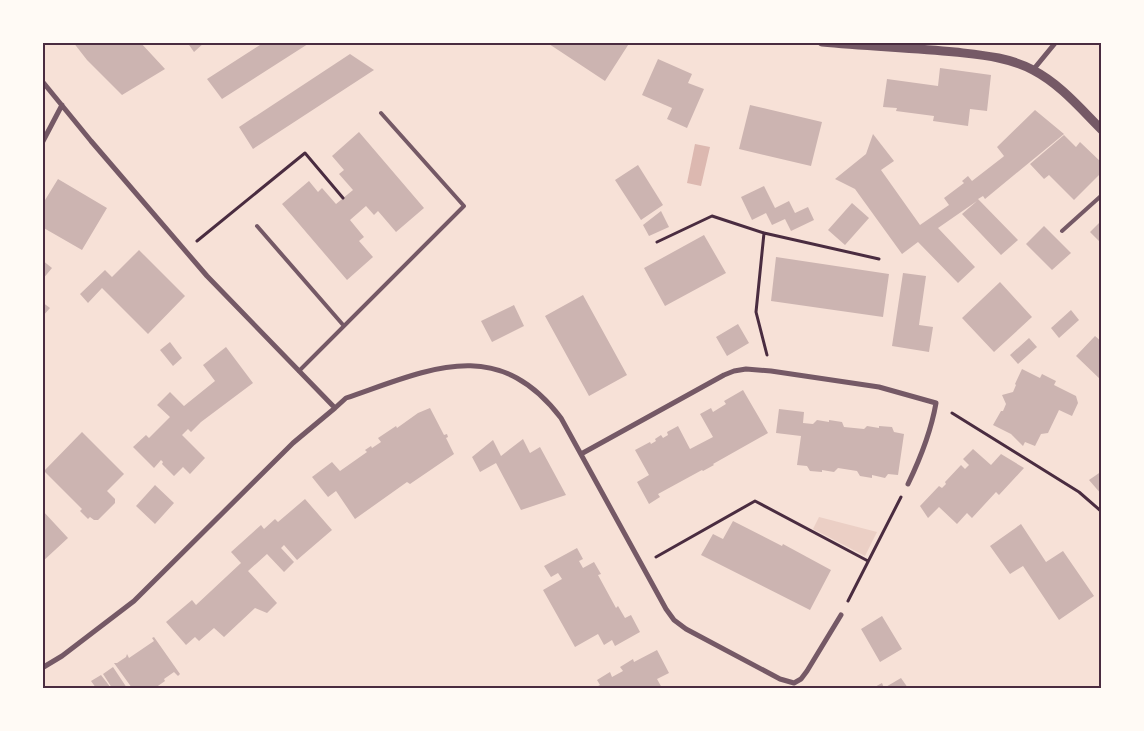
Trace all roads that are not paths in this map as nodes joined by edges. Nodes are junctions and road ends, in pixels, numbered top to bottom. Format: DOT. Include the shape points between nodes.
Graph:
graph roads {
  1 [pos="822,42"];
  2 [pos="1056,42"];
  3 [pos="1034,70"];
  4 [pos="42,82"];
  5 [pos="62,105"];
  6 [pos="381,113"];
  7 [pos="1102,130"];
  8 [pos="42,142"];
  9 [pos="1102,195"];
  10 [pos="257,226"];
  11 [pos="1062,231"];
  12 [pos="344,326"];
  13 [pos="299,370"];
  14 [pos="335,408"];
  15 [pos="581,454"];
  16 [pos="908,484"];
  17 [pos="841,616"];
  18 [pos="42,668"];
  1 -- 3 [label="street" via="972,54 1002,59"];
  2 -- 3 [label="street"];
  3 -- 7 [label="street" via="1065,93"];
  4 -- 5 [label="street"];
  5 -- 8 [label="street"];
  5 -- 13 [label="street" via="207,276"];
  6 -- 12 [label="lane" via="464,206"];
  9 -- 11 [label="lane"];
  10 -- 12 [label="lane"];
  12 -- 13 [label="lane"];
  13 -- 14 [label="street"];
  14 -- 15 [label="street" via="346,398 429,370 458,365 477,366 509,374 540,394 561,418"];
  14 -- 18 [label="street" via="293,443 134,601"];
  15 -- 16 [label="street" via="724,375 746,369 771,371 879,387 936,403 932,428"];
  15 -- 17 [label="street" via="674,620 721,649 794,683 801,679"];
}
